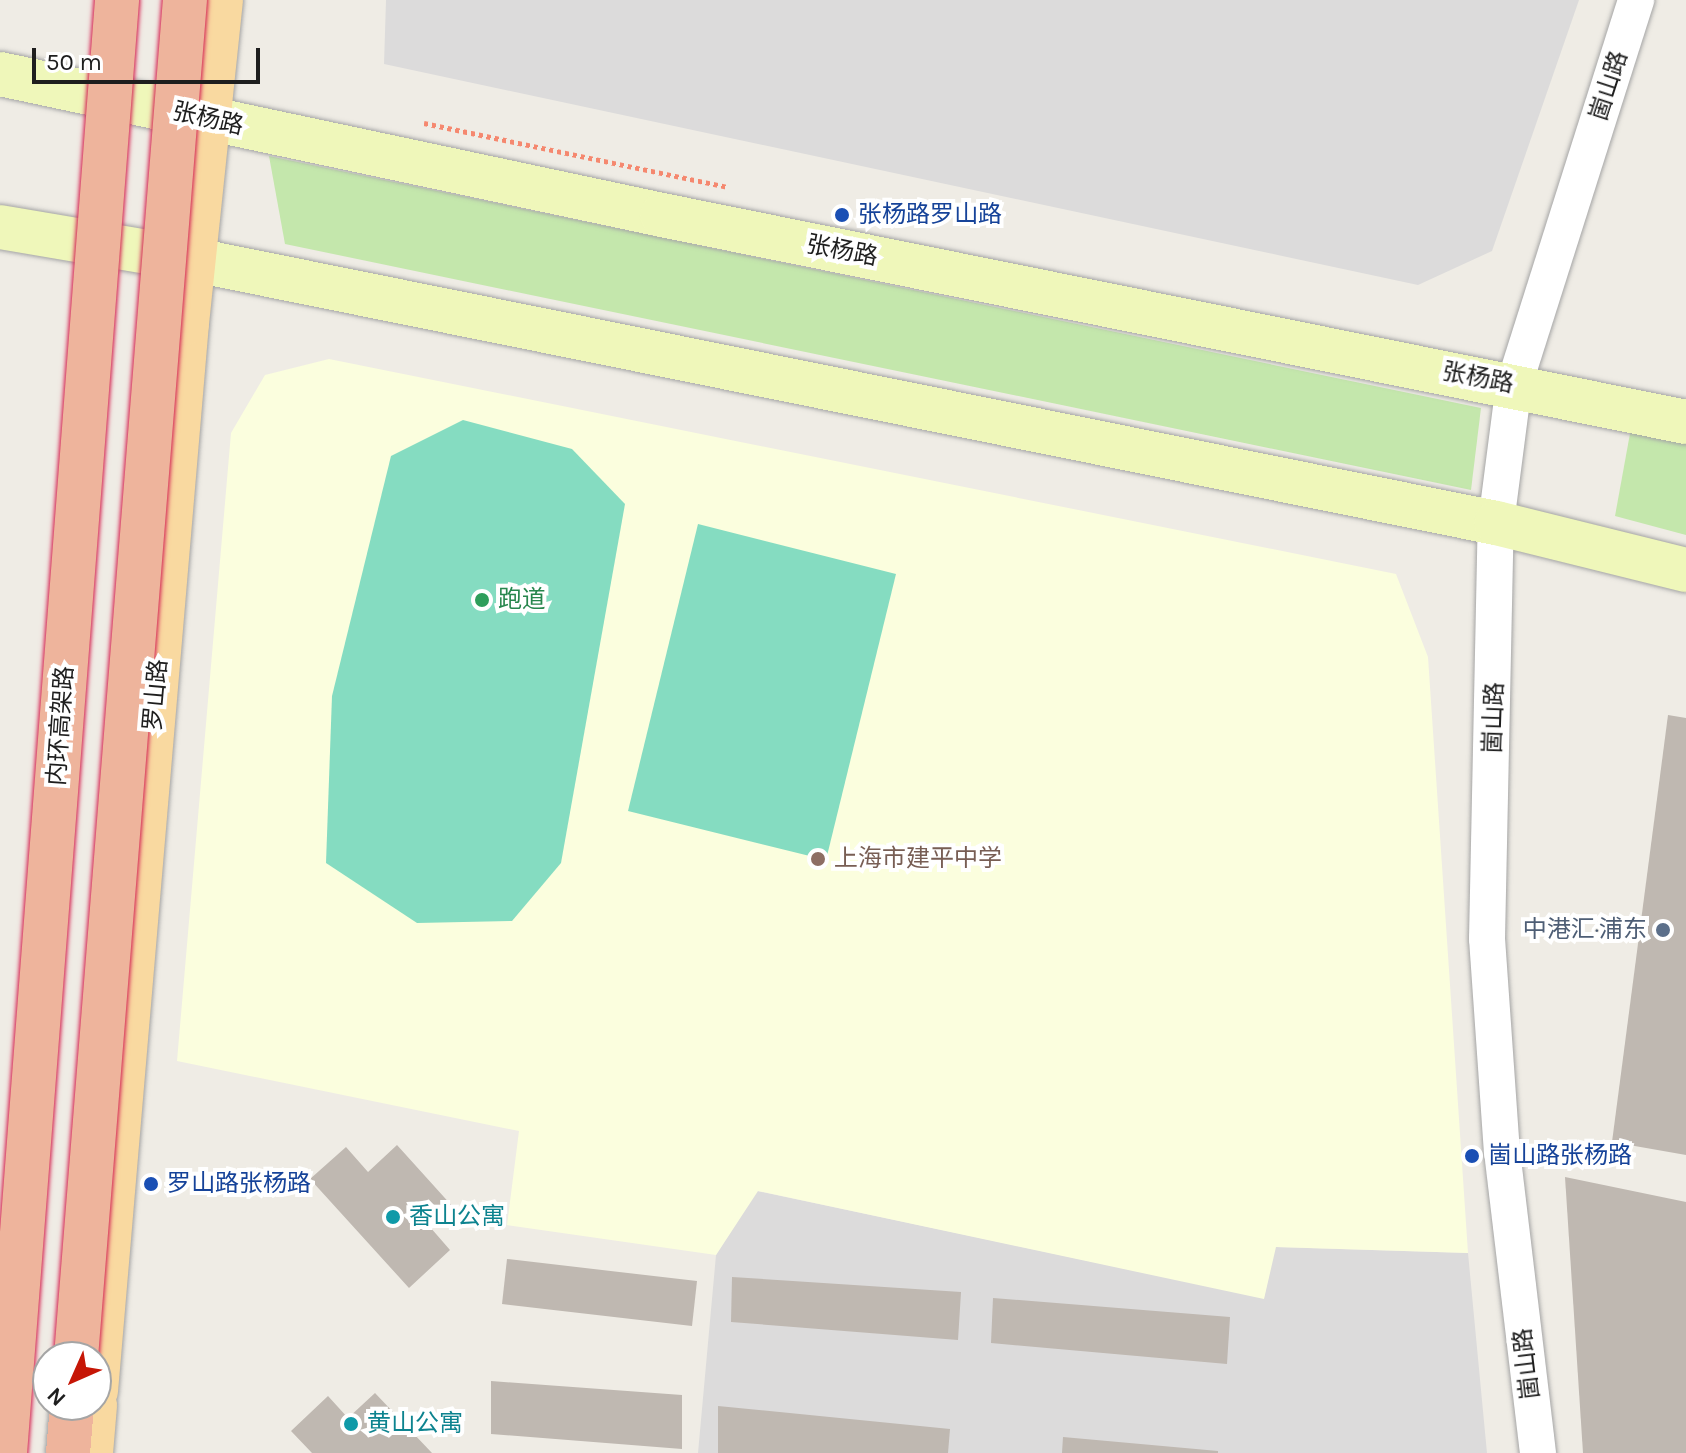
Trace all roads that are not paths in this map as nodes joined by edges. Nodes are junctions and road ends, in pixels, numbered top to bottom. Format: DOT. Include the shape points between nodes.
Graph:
graph roads {
  1 [pos="100,0"];
  2 [pos="117,0"];
  3 [pos="185,0"];
  4 [pos="221,0"];
  5 [pos="1636,0"];
  6 [pos="0,74"];
  7 [pos="96,94"];
  8 [pos="211,120"];
  9 [pos="0,227"];
  10 [pos="82,243"];
  11 [pos="195,260"];
  12 [pos="1514,385"];
  13 [pos="1686,422"];
  14 [pos="1496,523"];
  15 [pos="1686,570"];
  16 [pos="0,1296"];
  17 [pos="77,1341"];
  18 [pos="100,1341"];
  19 [pos="71,1421"];
  20 [pos="94,1421"];
  21 [pos="5,1453"];
  22 [pos="68,1453"];
  23 [pos="91,1453"];
  24 [pos="1538,1453"];
  1 -- 7 [label="main road"];
  2 -- 21 [label="highway, 内环高架路, bridge"];
  3 -- 17 [label="highway, bridge"];
  4 -- 8 [label="main road, 罗山路"];
  5 -- 12 [label="street, 崮山路"];
  6 -- 7 [label="main road, 张杨路"];
  7 -- 8 [label="main road, 张杨路"];
  7 -- 10 [label="main road"];
  8 -- 11 [label="main road, 罗山路"];
  8 -- 12 [label="main road, 张杨路"];
  9 -- 10 [label="main road"];
  10 -- 11 [label="main road"];
  10 -- 16 [label="main road"];
  11 -- 14 [label="main road"];
  11 -- 18 [label="main road, 罗山路"];
  12 -- 13 [label="main road, 张杨路"];
  12 -- 14 [label="street, 崮山路"];
  14 -- 15 [label="main road"];
  14 -- 24 [label="street, 崮山路" via="1487,939 1502,1153"];
  19 -- 22 [label="highway"];
  20 -- 23 [label="main road"];
}
